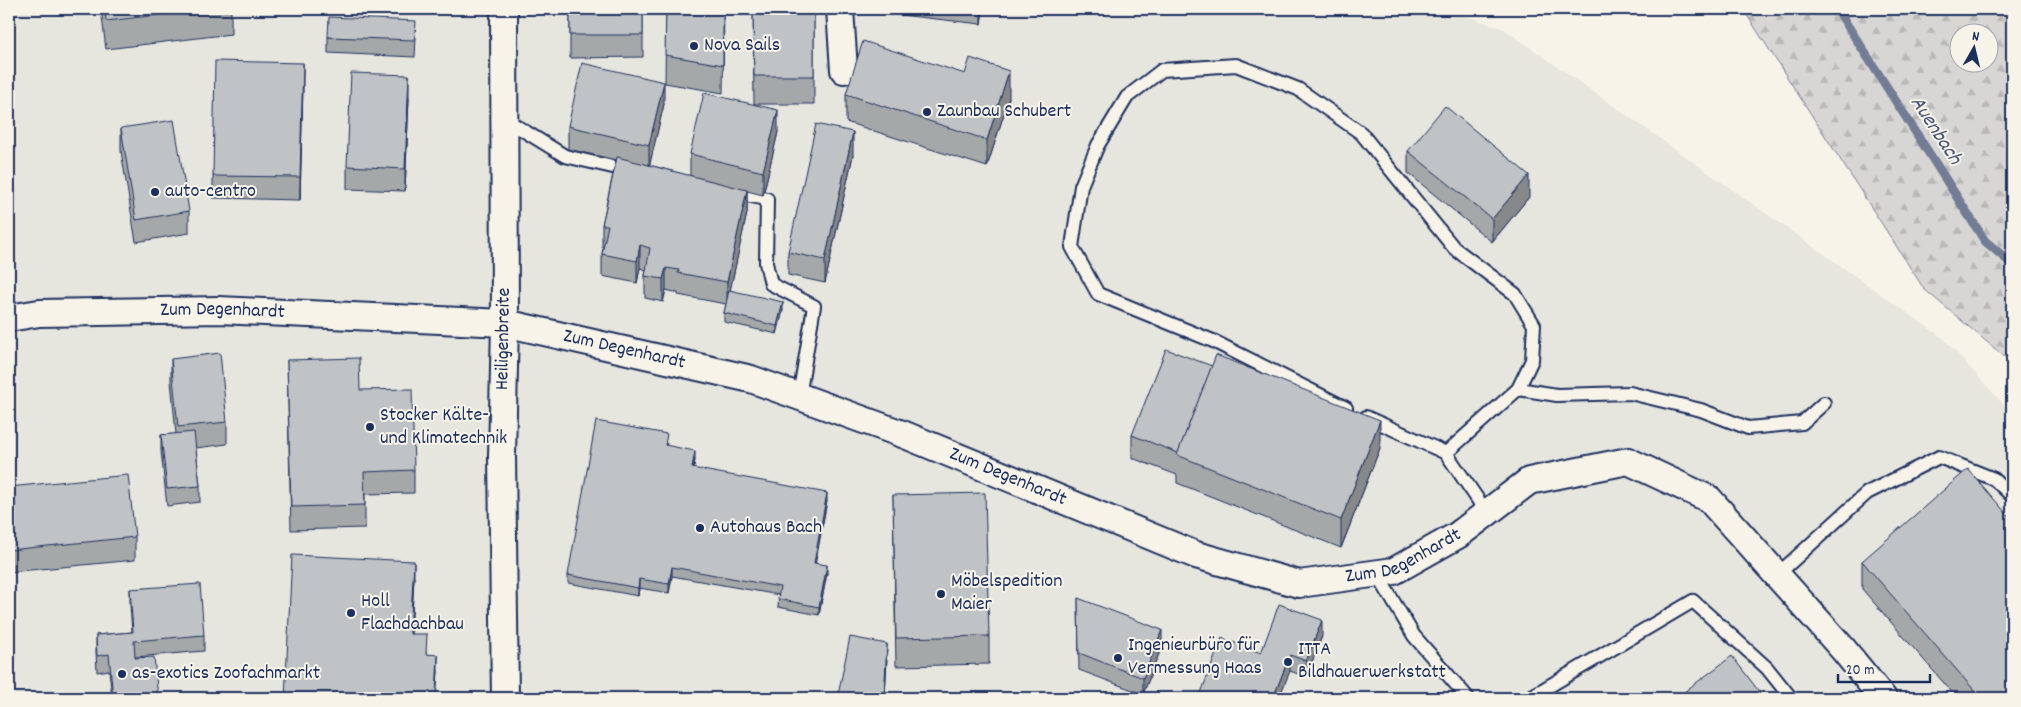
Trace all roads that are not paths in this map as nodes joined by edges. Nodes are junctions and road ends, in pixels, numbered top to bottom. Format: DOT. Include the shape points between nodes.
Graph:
graph roads {
  1 [pos="504,9"];
  2 [pos="840,9"];
  3 [pos="844,70"];
  4 [pos="505,119"];
  5 [pos="640,173"];
  6 [pos="722,190"];
  7 [pos="9,318"];
  8 [pos="505,323"];
  9 [pos="1518,389"];
  10 [pos="799,397"];
  11 [pos="1824,403"];
  12 [pos="1446,453"];
  13 [pos="2012,496"];
  14 [pos="1487,513"];
  15 [pos="1377,574"];
  16 [pos="1777,575"];
  17 [pos="505,698"];
  18 [pos="1468,698"];
  19 [pos="1529,698"];
  20 [pos="1791,698"];
  21 [pos="1883,698"];
  1 -- 4 [label="street, Heiligenbreite"];
  2 -- 3 [label="street"];
  4 -- 5 [label="lane" via="565,156"];
  4 -- 8 [label="street, Heiligenbreite"];
  6 -- 10 [label="lane" via="767,199 766,264 770,284 814,306"];
  7 -- 8 [label="street, Zum Degenhardt" via="39,313 219,310"];
  8 -- 10 [label="street, Zum Degenhardt" via="750,379"];
  8 -- 17 [label="street, Heiligenbreite" via="502,456"];
  9 -- 11 [label="lane" via="1557,395 1630,393 1701,410 1748,428 1802,423"];
  9 -- 12 [label="lane"];
  9 -- 12 [label="lane" via="1532,360 1534,325 1515,294 1454,248 1361,133 1298,89 1236,64 1162,70 1127,98 1098,145 1081,186 1072,247 1098,294 1213,341 1342,406"];
  10 -- 15 [label="street, Zum Degenhardt" via="905,435 1196,555 1299,584"];
  12 -- 14 [label="lane"];
  13 -- 16 [label="lane" via="1994,479 1940,458 1867,493"];
  14 -- 15 [label="street, Zum Degenhardt" via="1458,535 1394,571"];
  14 -- 16 [label="street, Zum Degenhardt" via="1529,481 1628,461 1709,499"];
  15 -- 18 [label="lane" via="1414,636"];
  16 -- 21 [label="street, Zum Degenhardt"];
  19 -- 20 [label="lane" via="1693,601 1767,668"];
}
